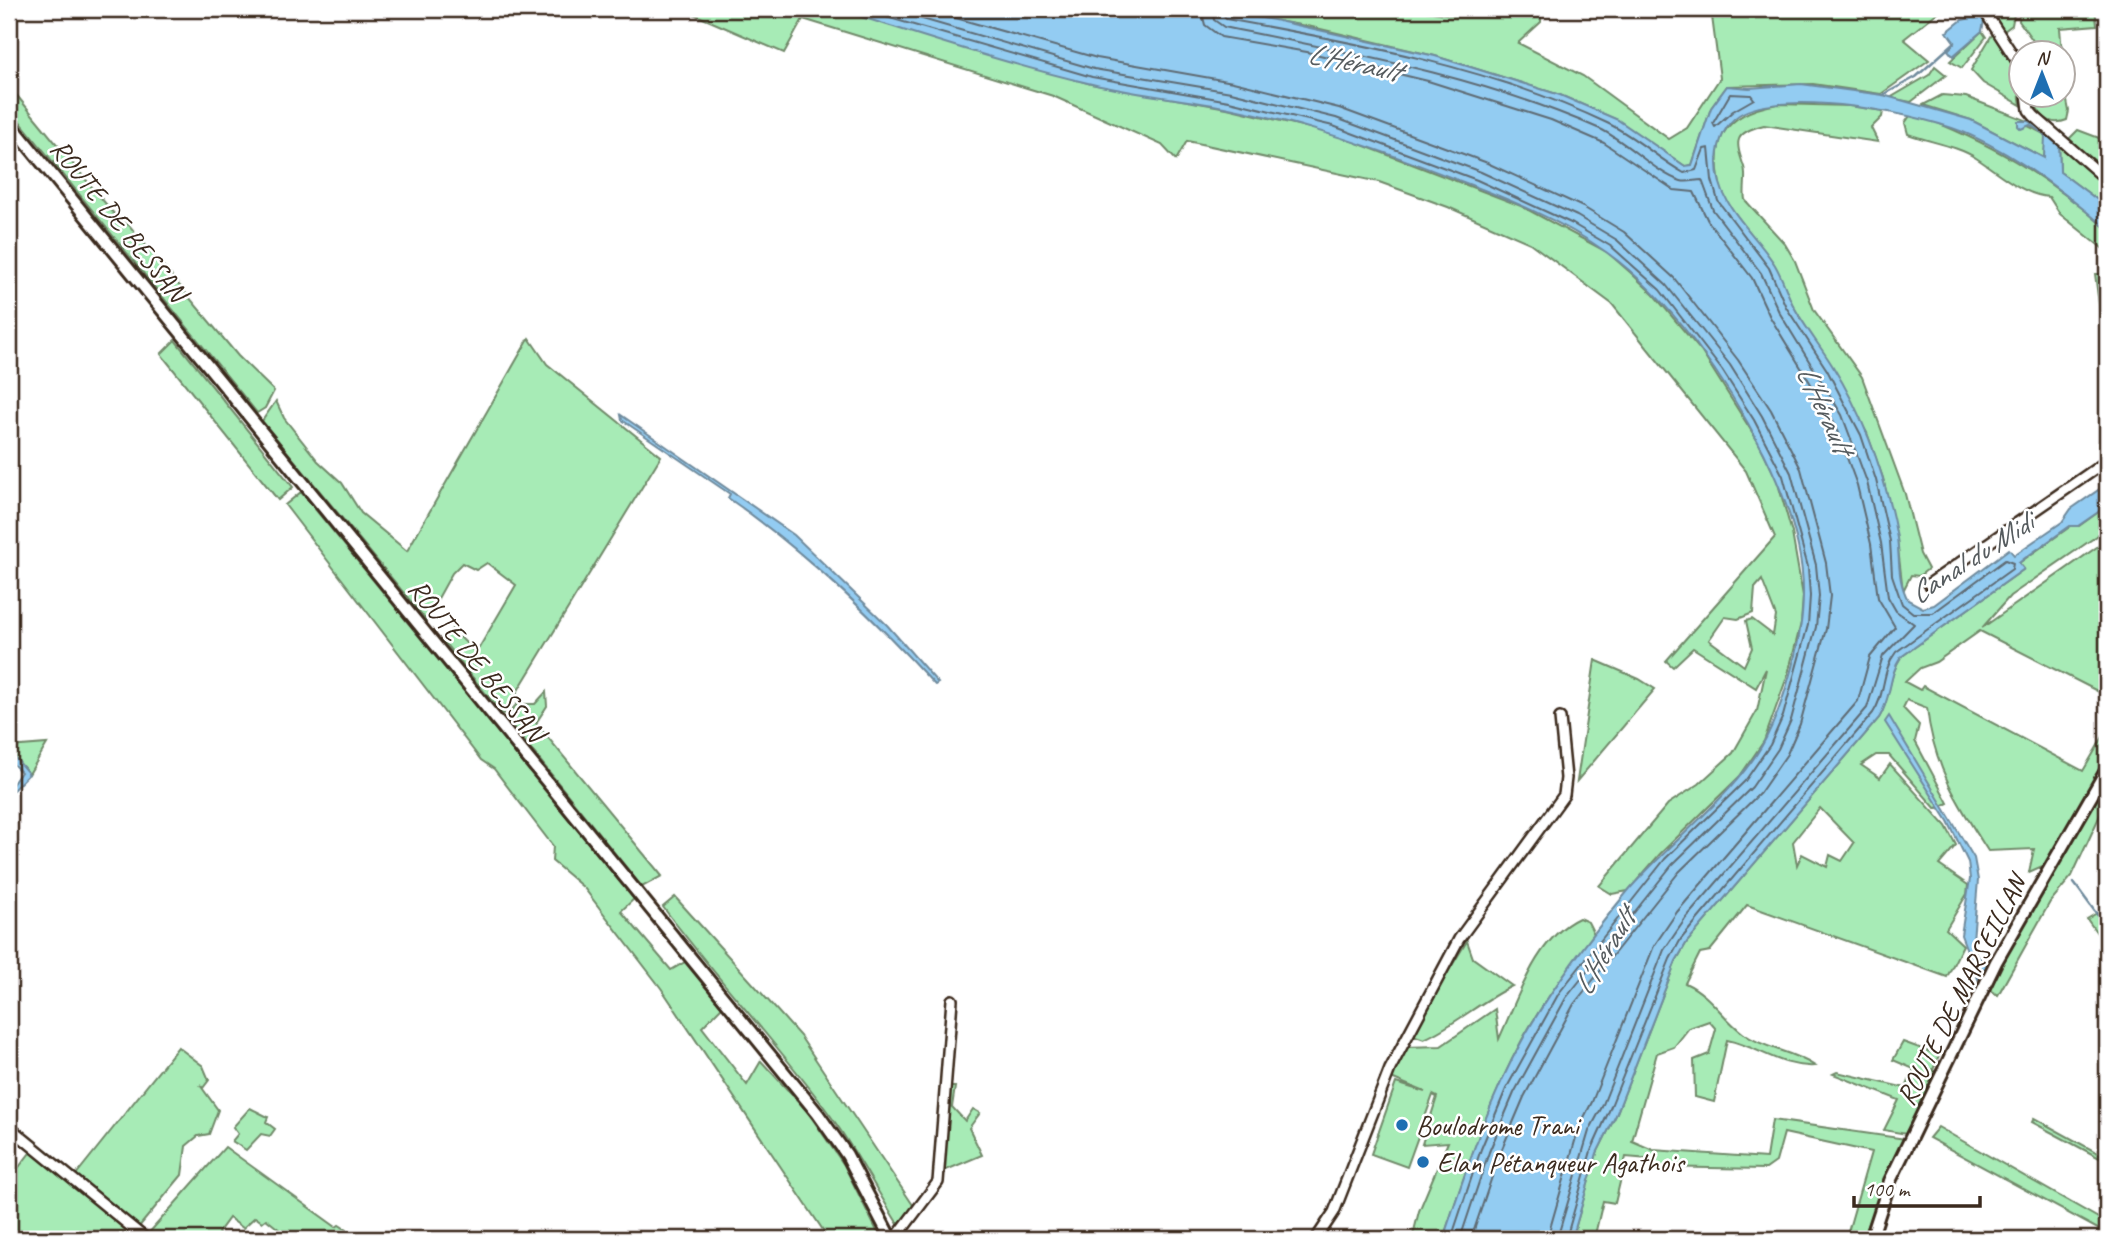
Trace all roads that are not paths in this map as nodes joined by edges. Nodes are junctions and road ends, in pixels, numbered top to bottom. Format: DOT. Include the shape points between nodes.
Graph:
graph roads {
  1 [pos="1984,9"];
  2 [pos="2008,48"];
  3 [pos="2029,108"];
  4 [pos="9,122"];
  5 [pos="2107,180"];
  6 [pos="2107,461"];
  7 [pos="1929,584"];
  8 [pos="1560,718"];
  9 [pos="2107,769"];
  10 [pos="952,1000"];
  11 [pos="9,1127"];
  12 [pos="892,1238"];
  13 [pos="146,1239"];
  14 [pos="1316,1239"];
  15 [pos="1871,1239"];
  1 -- 2 [label="street"];
  3 -- 5 [label="street"];
  4 -- 12 [label="main road, ROUTE DE BESSAN" via="775,1060 833,1134"];
  6 -- 7 [label="street"];
  8 -- 14 [label="street" via="1564,795 1459,939 1390,1069 1334,1212"];
  9 -- 15 [label="main road, ROUTE DE MARSEILLAN" via="1996,962 1891,1181"];
  10 -- 12 [label="street" via="938,1182"];
  11 -- 13 [label="street"];
}
